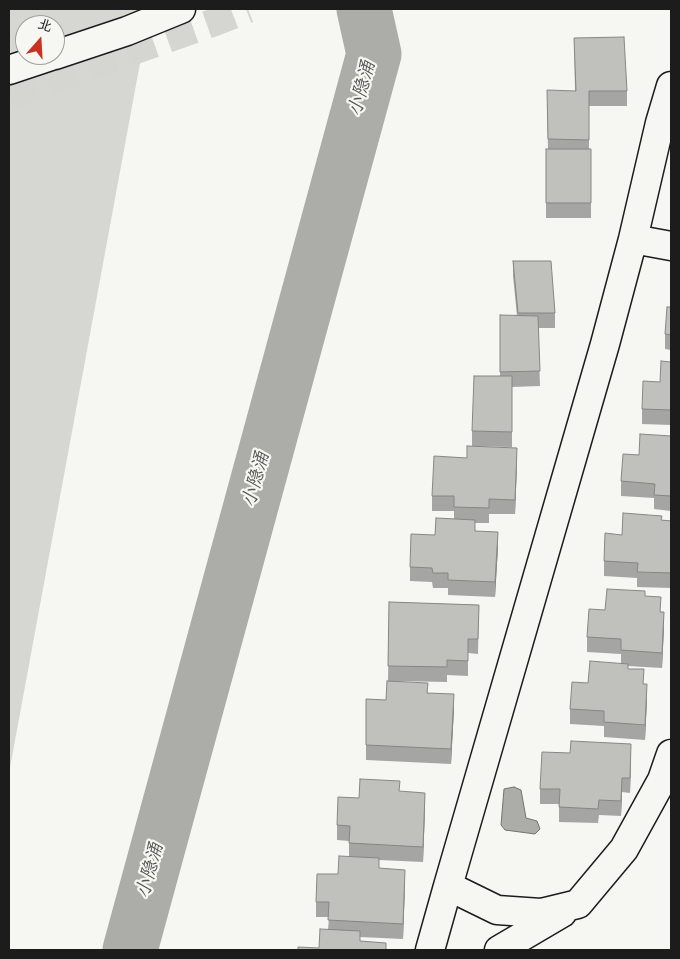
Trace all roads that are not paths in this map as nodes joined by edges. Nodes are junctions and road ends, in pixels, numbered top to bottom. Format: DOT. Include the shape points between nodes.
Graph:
graph roads {
  1 [pos="181,9"];
  2 [pos="65,52"];
  3 [pos="24,65"];
  4 [pos="9,70"];
  5 [pos="671,86"];
  6 [pos="633,239"];
  7 [pos="671,246"];
  8 [pos="671,754"];
  9 [pos="448,886"];
  10 [pos="578,904"];
  11 [pos="430,950"];
  12 [pos="499,950"];
  1 -- 2 [label="main road"];
  3 -- 4 [label="main road"];
  5 -- 6 [label="main road"];
  6 -- 7 [label="main road"];
  6 -- 9 [label="main road"];
  8 -- 10 [label="main road" via="662,780 624,850"];
  9 -- 10 [label="main road" via="497,910 541,913"];
  9 -- 11 [label="main road"];
  10 -- 12 [label="main road"];
}
